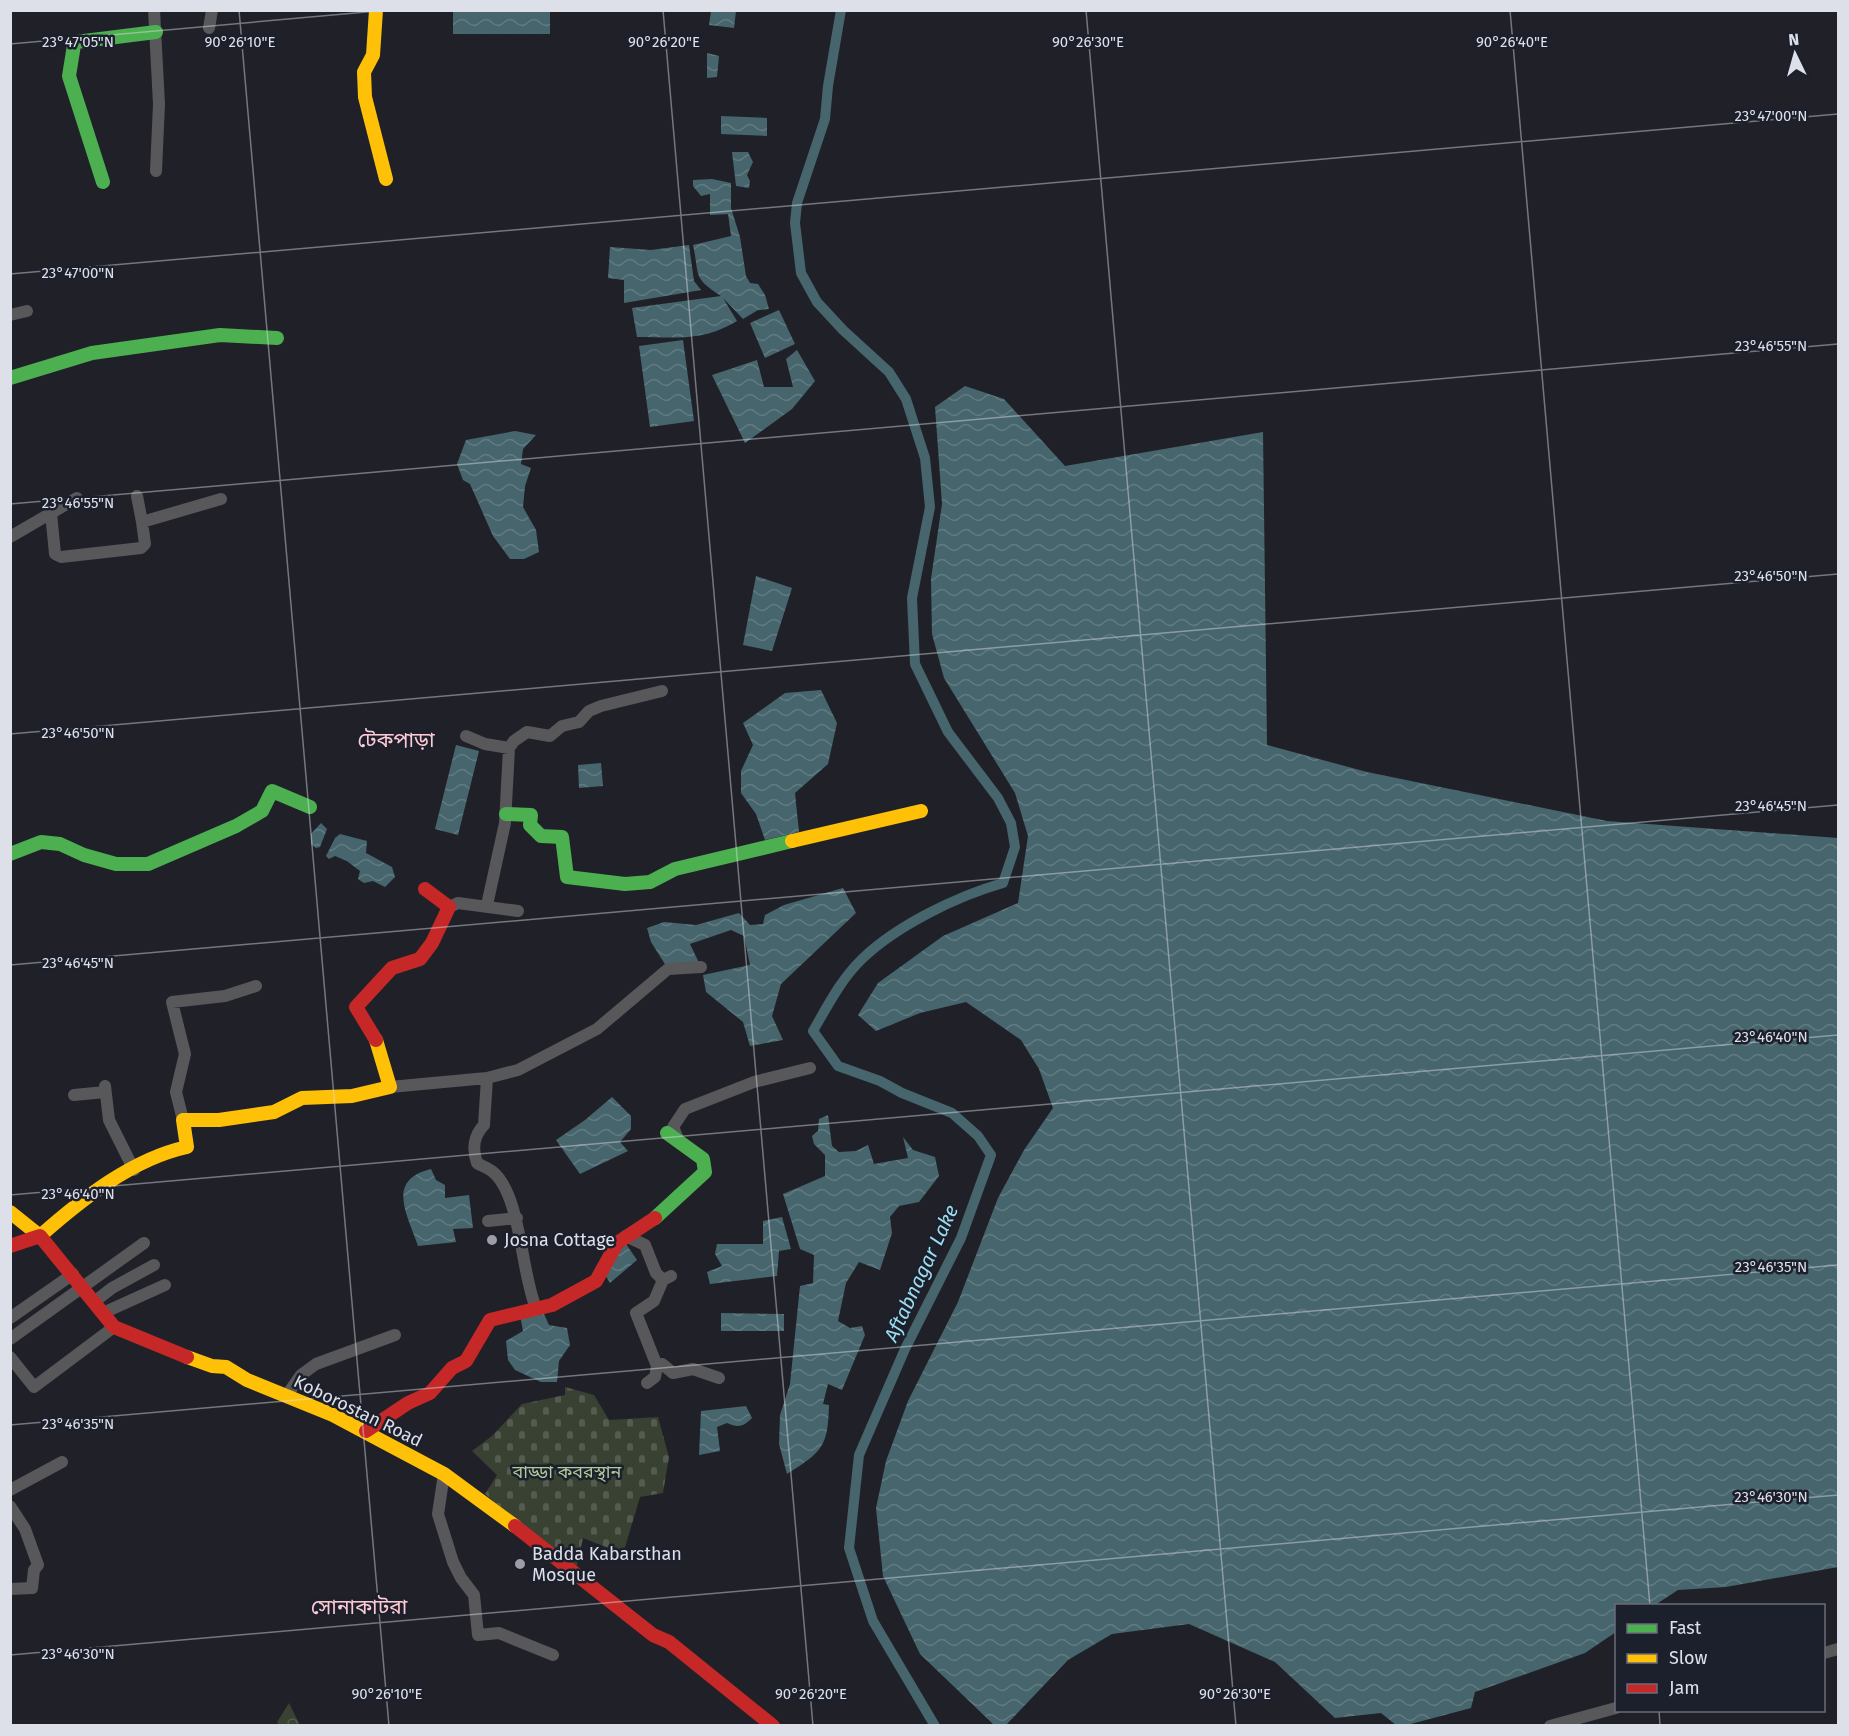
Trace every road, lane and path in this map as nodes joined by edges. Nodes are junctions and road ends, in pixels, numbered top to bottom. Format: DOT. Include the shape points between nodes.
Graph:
graph roads {
  1 [pos="154,10"];
  2 [pos="212,10"];
  3 [pos="376,10"];
  4 [pos="209,28"];
  5 [pos="156,32"];
  6 [pos="156,171"];
  7 [pos="386,179"];
  8 [pos="103,182"];
  9 [pos="27,311"];
  10 [pos="10,315"];
  11 [pos="277,338"];
  12 [pos="10,378"];
  13 [pos="137,496"];
  14 [pos="77,498"];
  15 [pos="221,499"];
  16 [pos="51,513"];
  17 [pos="142,522"];
  18 [pos="10,537"];
  19 [pos="662,691"];
  20 [pos="466,736"];
  21 [pos="509,748"];
  22 [pos="310,807"];
  23 [pos="921,811"];
  24 [pos="506,814"];
  25 [pos="10,854"];
  26 [pos="425,889"];
  27 [pos="487,905"];
  28 [pos="448,907"];
  29 [pos="518,911"];
  30 [pos="701,967"];
  31 [pos="256,986"];
  32 [pos="810,1068"];
  33 [pos="487,1078"];
  34 [pos="390,1087"];
  35 [pos="74,1095"];
  36 [pos="183,1120"];
  37 [pos="667,1133"];
  38 [pos="680,1142"];
  39 [pos="134,1170"];
  40 [pos="10,1212"];
  41 [pos="516,1218"];
  42 [pos="488,1221"];
  43 [pos="40,1236"];
  44 [pos="626,1236"];
  45 [pos="144,1243"];
  46 [pos="10,1246"];
  47 [pos="154,1265"];
  48 [pos="73,1274"];
  49 [pos="165,1286"];
  50 [pos="83,1288"];
  51 [pos="98,1307"];
  52 [pos="536,1308"];
  53 [pos="10,1318"];
  54 [pos="114,1327"];
  55 [pos="395,1335"];
  56 [pos="10,1339"];
  57 [pos="10,1358"];
  58 [pos="657,1366"];
  59 [pos="719,1378"];
  60 [pos="646,1383"];
  61 [pos="287,1395"];
  62 [pos="366,1431"];
  63 [pos="62,1462"];
  64 [pos="444,1474"];
  65 [pos="10,1490"];
  66 [pos="10,1506"];
  67 [pos="10,1589"];
  68 [pos="553,1655"];
  69 [pos="1615,1708"];
  70 [pos="773,1725"];
  71 [pos="1550,1725"];
  1 -- 5 [label="street"];
  2 -- 4 [label="street"];
  3 -- 7 [label="street" via="373,55 364,72 364,97"];
  5 -- 6 [label="street"];
  5 -- 8 [label="street" via="74,45 69,76"];
  9 -- 10 [label="street"];
  11 -- 12 [label="street" via="220,335 92,353"];
  13 -- 17 [label="street"];
  14 -- 16 [label="street"];
  15 -- 17 [label="street"];
  16 -- 17 [label="street" via="55,554 61,557 141,548 145,544"];
  16 -- 18 [label="street"];
  19 -- 21 [label="street" via="601,706 550,736 523,733"];
  20 -- 21 [label="street"];
  21 -- 24 [label="street"];
  22 -- 25 [label="street" via="272,791 262,811 148,864 116,864 60,844 41,842"];
  23 -- 24 [label="street" via="675,869 650,882 625,885 567,877 562,837 542,836 530,825 531,815"];
  24 -- 27 [label="street"];
  26 -- 28 [label="street"];
  27 -- 28 [label="street" via="458,903"];
  27 -- 29 [label="street"];
  28 -- 34 [label="street" via="420,959 392,968 356,1007 375,1038"];
  30 -- 33 [label="street" via="668,969 597,1029 518,1070"];
  31 -- 36 [label="street" via="225,996 172,1002 185,1054 176,1092"];
  32 -- 38 [label="street" via="754,1082 685,1109 673,1127"];
  33 -- 34 [label="street"];
  33 -- 41 [label="street" via="484,1125 478,1131 473,1152 477,1162 494,1173"];
  34 -- 36 [label="street" via="352,1096 302,1098 265,1114"];
  35 -- 39 [label="street" via="105,1089 109,1120"];
  36 -- 39 [label="street" via="188,1147 164,1152"];
  37 -- 38 [label="street"];
  38 -- 44 [label="street" via="703,1159 705,1172 645,1227"];
  39 -- 43 [label="street" via="82,1199"];
  40 -- 43 [label="street, Koborostan Road"];
  41 -- 42 [label="street"];
  41 -- 52 [label="street" via="526,1281"];
  43 -- 46 [label="street"];
  43 -- 48 [label="street, Koborostan Road"];
  44 -- 52 [label="street" via="600,1269 596,1281 552,1305"];
  44 -- 58 [label="street" via="645,1245 656,1273 667,1278 654,1301 636,1313"];
  45 -- 50 [label="street"];
  47 -- 51 [label="street" via="112,1288"];
  48 -- 50 [label="street, Koborostan Road"];
  48 -- 53 [label="street"];
  49 -- 51 [label="street"];
  50 -- 51 [label="street, Koborostan Road"];
  50 -- 56 [label="street"];
  51 -- 54 [label="street, Koborostan Road"];
  52 -- 62 [label="street" via="490,1320 466,1361 452,1368 430,1393 408,1402"];
  54 -- 57 [label="street" via="34,1387"];
  54 -- 61 [label="street, Koborostan Road" via="174,1353 226,1367"];
  55 -- 61 [label="street" via="316,1364 301,1375"];
  58 -- 59 [label="street" via="662,1364 673,1373 693,1369"];
  58 -- 60 [label="street" via="655,1377"];
  61 -- 62 [label="street, Koborostan Road"];
  62 -- 64 [label="street, Koborostan Road"];
  63 -- 65 [label="street"];
  64 -- 68 [label="street" via="438,1514 453,1562 474,1595 478,1635 499,1633"];
  64 -- 70 [label="street, Koborostan Road"];
  66 -- 67 [label="street" via="25,1529 38,1566 32,1588"];
  69 -- 71 [label="street"];
}
